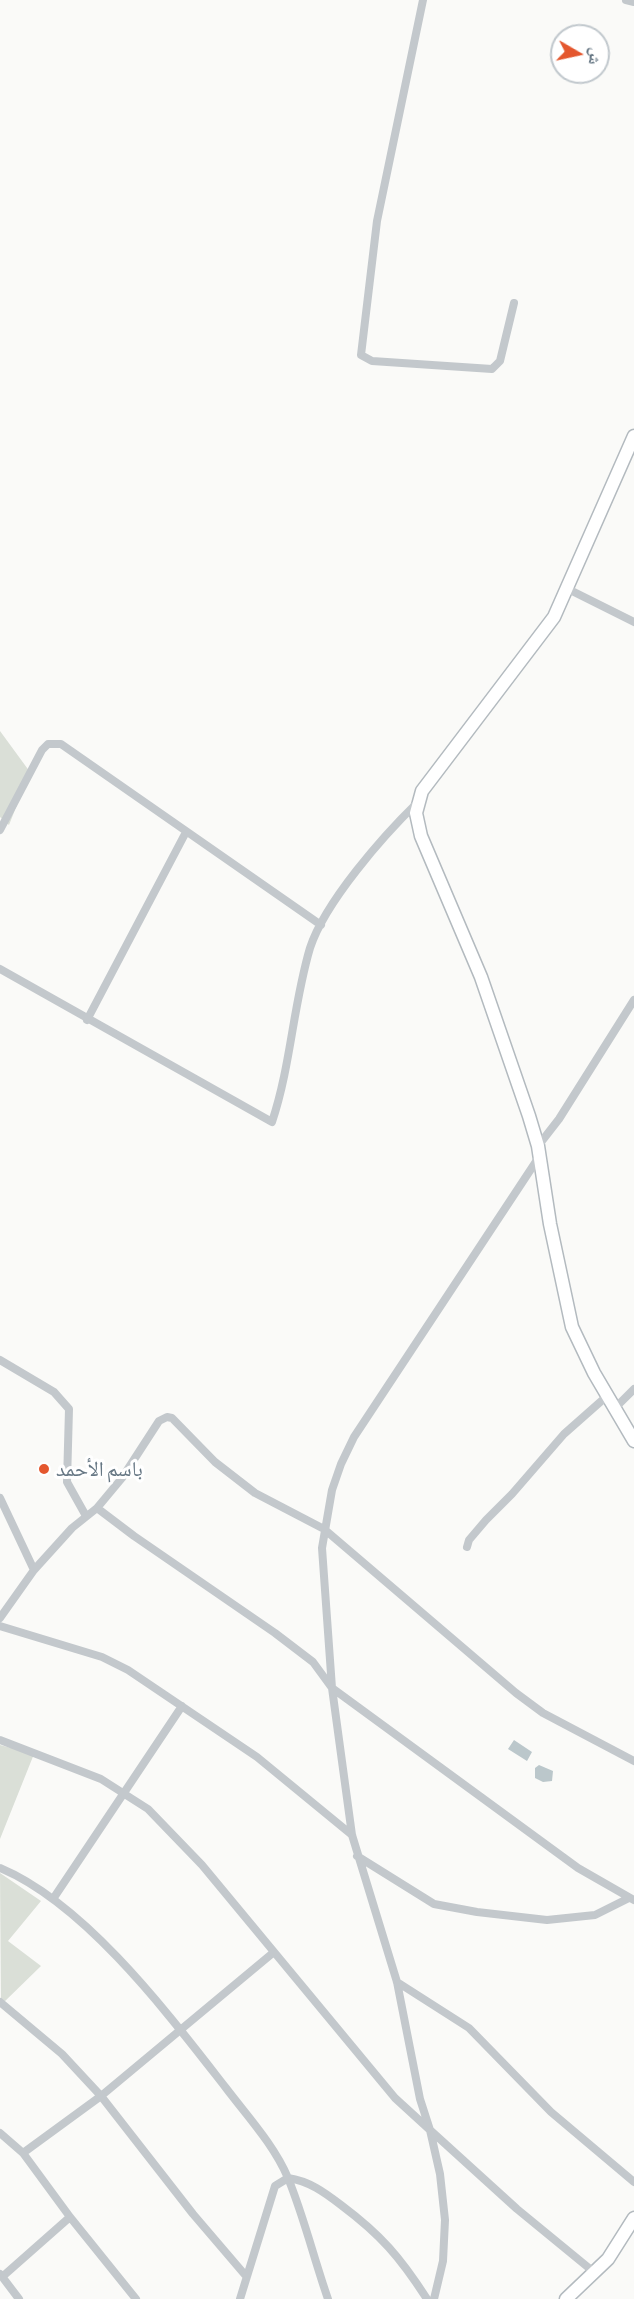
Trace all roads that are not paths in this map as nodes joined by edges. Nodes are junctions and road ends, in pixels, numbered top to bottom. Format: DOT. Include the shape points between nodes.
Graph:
graph roads {
  1 [pos="423,0"];
  2 [pos="626,0"];
  3 [pos="634,2"];
  4 [pos="514,303"];
  5 [pos="634,436"];
  6 [pos="568,589"];
  7 [pos="634,622"];
  8 [pos="418,802"];
  9 [pos="2,819"];
  10 [pos="0,830"];
  11 [pos="186,831"];
  12 [pos="321,924"];
  13 [pos="0,969"];
  14 [pos="634,1000"];
  15 [pos="87,1020"];
  16 [pos="539,1151"];
  17 [pos="0,1359"];
  18 [pos="634,1389"];
  19 [pos="607,1396"];
  20 [pos="614,1409"];
  21 [pos="634,1441"];
  22 [pos="0,1498"];
  23 [pos="97,1508"];
  24 [pos="86,1515"];
  25 [pos="324,1529"];
  26 [pos="467,1546"];
  27 [pos="34,1570"];
  28 [pos="0,1618"];
  29 [pos="0,1626"];
  30 [pos="332,1688"];
  31 [pos="182,1706"];
  32 [pos="0,1740"];
  33 [pos="634,1761"];
  34 [pos="125,1794"];
  35 [pos="352,1835"];
  36 [pos="357,1856"];
  37 [pos="0,1868"];
  38 [pos="53,1899"];
  39 [pos="632,1899"];
  40 [pos="274,1952"];
  41 [pos="396,1982"];
  42 [pos="0,2002"];
  43 [pos="180,2031"];
  44 [pos="101,2096"];
  45 [pos="430,2130"];
  46 [pos="0,2133"];
  47 [pos="23,2153"];
  48 [pos="288,2178"];
  49 [pos="634,2182"];
  50 [pos="70,2217"];
  51 [pos="634,2218"];
  52 [pos="595,2273"];
  53 [pos="1,2275"];
  54 [pos="246,2276"];
  55 [pos="19,2299"];
  56 [pos="136,2299"];
  57 [pos="240,2299"];
  58 [pos="328,2299"];
  59 [pos="427,2299"];
  60 [pos="434,2299"];
  61 [pos="566,2299"];
  1 -- 4 [label="street" via="377,221 361,356 372,361 492,369 500,361"];
  2 -- 3 [label="street"];
  5 -- 6 [label="street"];
  6 -- 7 [label="street"];
  6 -- 8 [label="street" via="554,617 431,779"];
  8 -- 12 [label="street" via="386,833"];
  8 -- 16 [label="street" via="416,821 421,836 481,977"];
  9 -- 10 [label="street"];
  9 -- 11 [label="street" via="42,750 54,742 71,748"];
  11 -- 12 [label="street"];
  11 -- 15 [label="street"];
  12 -- 15 [label="street" via="310,948 298,996 291,1049 272,1122"];
  13 -- 15 [label="street"];
  14 -- 16 [label="street"];
  16 -- 19 [label="street" via="572,1327"];
  16 -- 25 [label="street" via="354,1437 340,1464"];
  17 -- 24 [label="street" via="65,1403 70,1416 67,1482"];
  18 -- 20 [label="street"];
  19 -- 20 [label="street"];
  19 -- 26 [label="street" via="564,1434"];
  20 -- 21 [label="street"];
  22 -- 27 [label="street"];
  23 -- 24 [label="street"];
  23 -- 25 [label="street" via="154,1428 167,1417 176,1420 215,1462 255,1493"];
  23 -- 30 [label="street" via="313,1662"];
  24 -- 27 [label="street"];
  25 -- 30 [label="street"];
  25 -- 33 [label="street" via="516,1693 543,1713"];
  27 -- 28 [label="street"];
  29 -- 31 [label="street" via="102,1657"];
  30 -- 35 [label="street"];
  30 -- 39 [label="street" via="578,1868"];
  31 -- 34 [label="street"];
  31 -- 35 [label="street" via="257,1757"];
  32 -- 34 [label="street" via="101,1779"];
  34 -- 38 [label="street"];
  34 -- 40 [label="street" via="148,1809 202,1865"];
  35 -- 36 [label="street"];
  36 -- 39 [label="street" via="434,1904 477,1912 547,1920 595,1916"];
  36 -- 41 [label="street"];
  37 -- 38 [label="street"];
  38 -- 43 [label="street" via="123,1964"];
  40 -- 43 [label="street"];
  40 -- 45 [label="street" via="395,2098"];
  41 -- 45 [label="street"];
  41 -- 49 [label="street" via="469,2028 551,2112"];
  42 -- 44 [label="street" via="62,2054"];
  43 -- 44 [label="street"];
  43 -- 48 [label="street" via="272,2148"];
  44 -- 47 [label="street"];
  44 -- 54 [label="street"];
  45 -- 52 [label="street"];
  45 -- 60 [label="street" via="446,2220"];
  46 -- 47 [label="street"];
  47 -- 50 [label="street"];
  48 -- 54 [label="street" via="275,2186"];
  48 -- 58 [label="street"];
  48 -- 59 [label="street" via="311,2185 368,2225 406,2265"];
  50 -- 53 [label="street"];
  50 -- 56 [label="street"];
  51 -- 52 [label="street"];
  52 -- 61 [label="street"];
  53 -- 55 [label="street"];
  54 -- 57 [label="street"];
}
